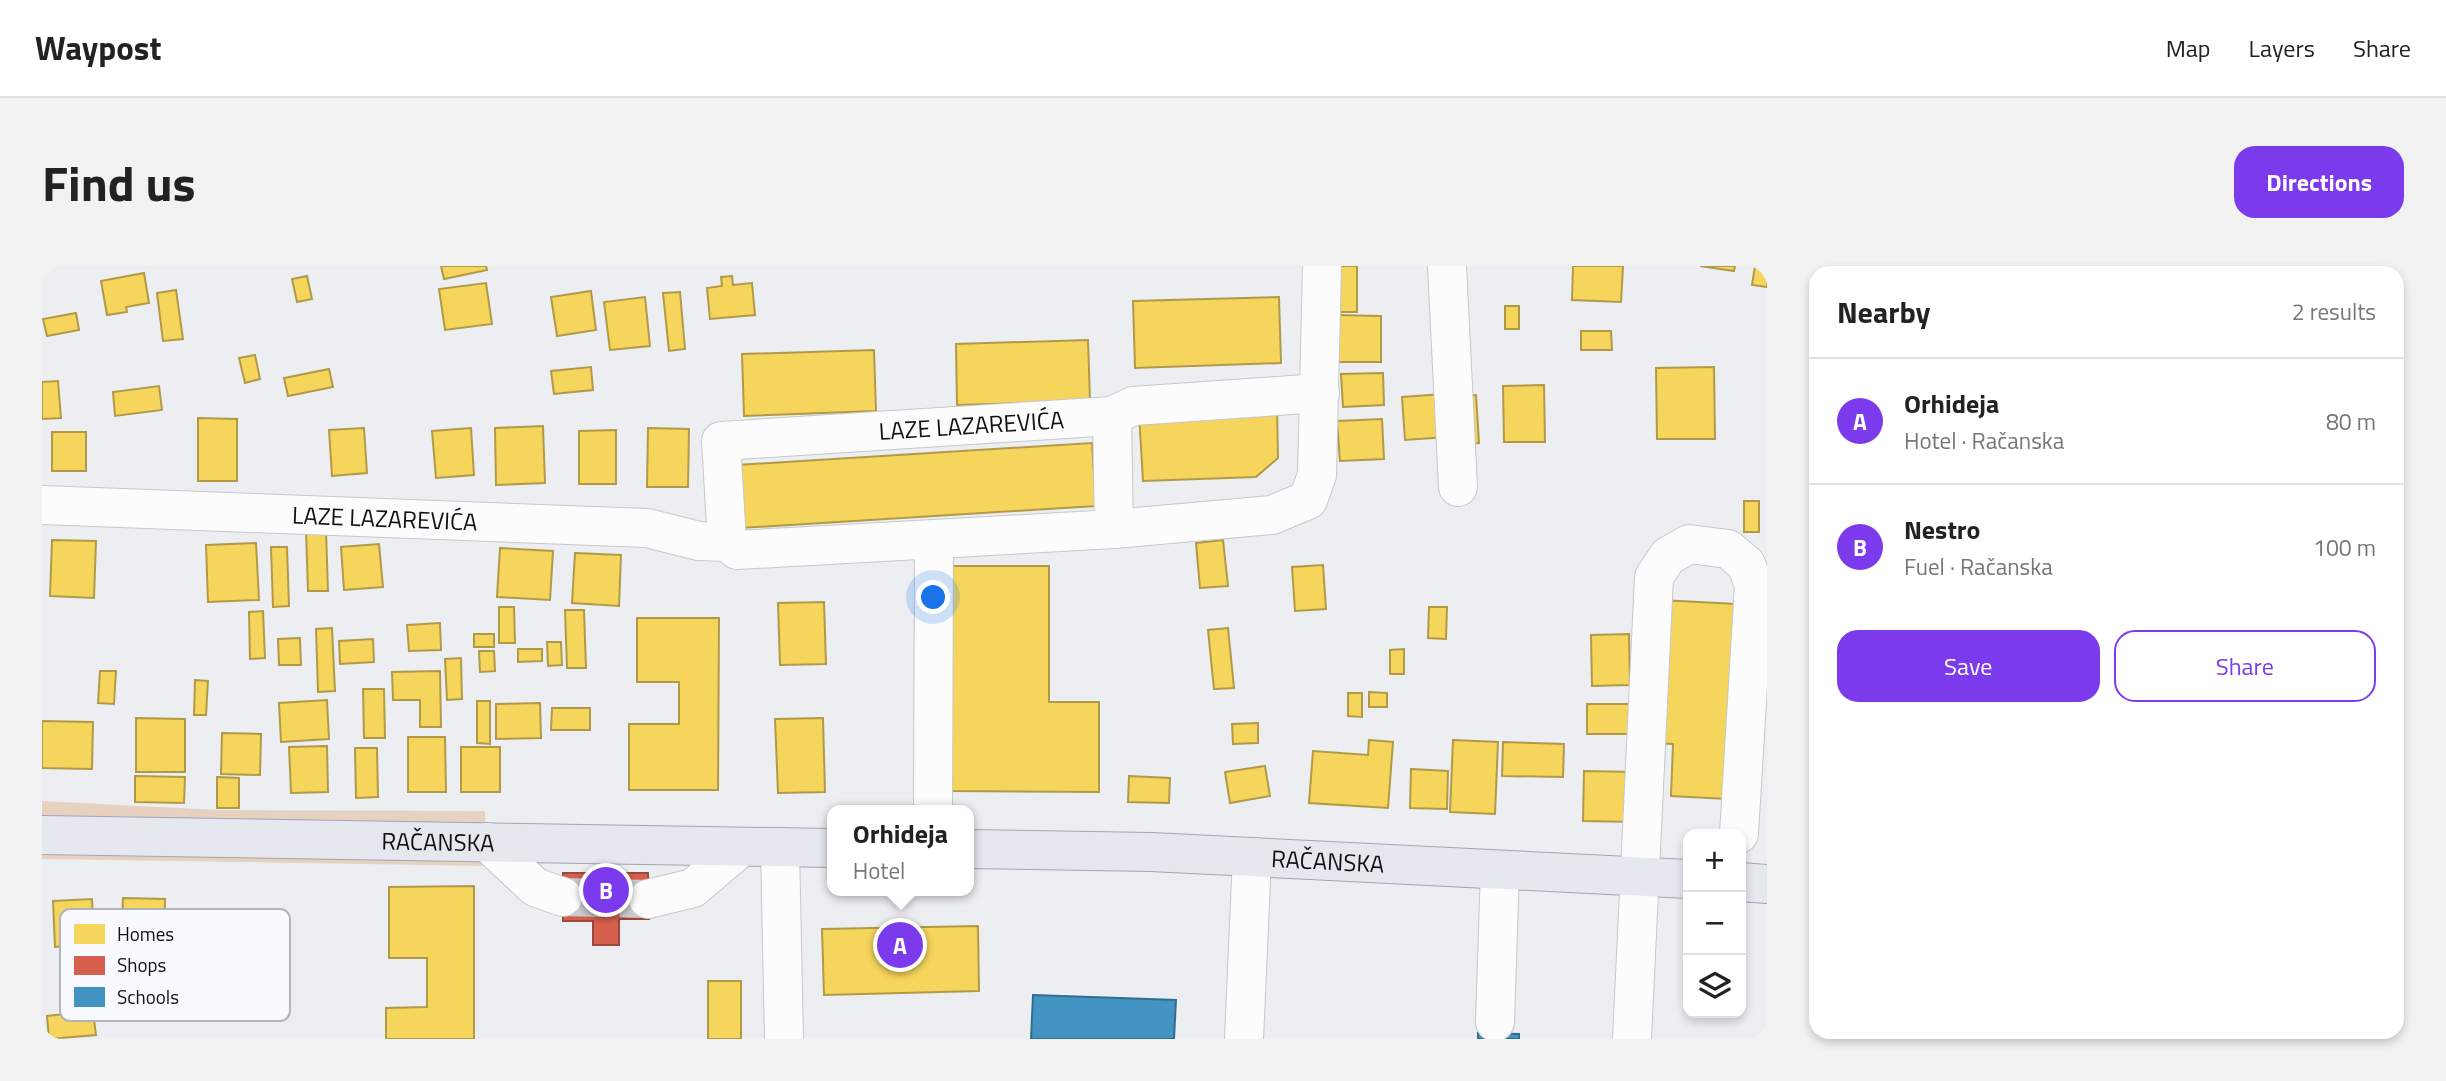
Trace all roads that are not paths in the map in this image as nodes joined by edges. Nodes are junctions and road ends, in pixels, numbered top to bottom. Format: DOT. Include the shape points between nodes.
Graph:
graph roads {
  1 [pos="1322,266"];
  2 [pos="1447,266"];
  3 [pos="1320,393"];
  4 [pos="1112,416"];
  5 [pos="1458,487"];
  6 [pos="42,505"];
  7 [pos="1114,529"];
  8 [pos="934,540"];
  9 [pos="727,542"];
  10 [pos="933,805"];
  11 [pos="1739,829"];
  12 [pos="42,835"];
  13 [pos="487,842"];
  14 [pos="741,846"];
  15 [pos="780,847"];
  16 [pos="827,848"];
  17 [pos="974,849"];
  18 [pos="1252,857"];
  19 [pos="1500,870"];
  20 [pos="1640,876"];
  21 [pos="1683,879"];
  22 [pos="1746,882"];
  23 [pos="1767,884"];
  24 [pos="563,897"];
  25 [pos="648,899"];
  26 [pos="1495,1021"];
  27 [pos="784,1039"];
  28 [pos="1244,1039"];
  29 [pos="1632,1039"];
  1 -- 3 [label="street, LAZE LAZAREVIĆA"];
  2 -- 5 [label="street"];
  3 -- 4 [label="street, LAZE LAZAREVIĆA" via="1133,406"];
  3 -- 7 [label="street, LAZE LAZAREVIĆA" via="1317,475 1308,500 1272,515"];
  4 -- 7 [label="street"];
  4 -- 9 [label="street, LAZE LAZAREVIĆA" via="721,441"];
  6 -- 9 [label="street, LAZE LAZAREVIĆA" via="647,528 699,541"];
  7 -- 8 [label="street, LAZE LAZAREVIĆA"];
  8 -- 9 [label="street, LAZE LAZAREVIĆA" via="737,550"];
  8 -- 10 [label="street"];
  11 -- 20 [label="street" via="1754,585 1746,564 1728,548 1689,544 1668,556 1654,578"];
  12 -- 13 [label="main road, RAČANSKA"];
  13 -- 14 [label="main road, RAČANSKA"];
  13 -- 24 [label="street" via="535,887"];
  14 -- 15 [label="main road, RAČANSKA"];
  14 -- 25 [label="street" via="692,888"];
  15 -- 16 [label="main road, RAČANSKA"];
  15 -- 27 [label="street"];
  17 -- 18 [label="main road, RAČANSKA"];
  18 -- 19 [label="main road, RAČANSKA"];
  18 -- 28 [label="street"];
  19 -- 20 [label="main road, RAČANSKA"];
  19 -- 26 [label="street"];
  20 -- 21 [label="main road, RAČANSKA"];
  20 -- 29 [label="street"];
  22 -- 23 [label="main road"];
}
